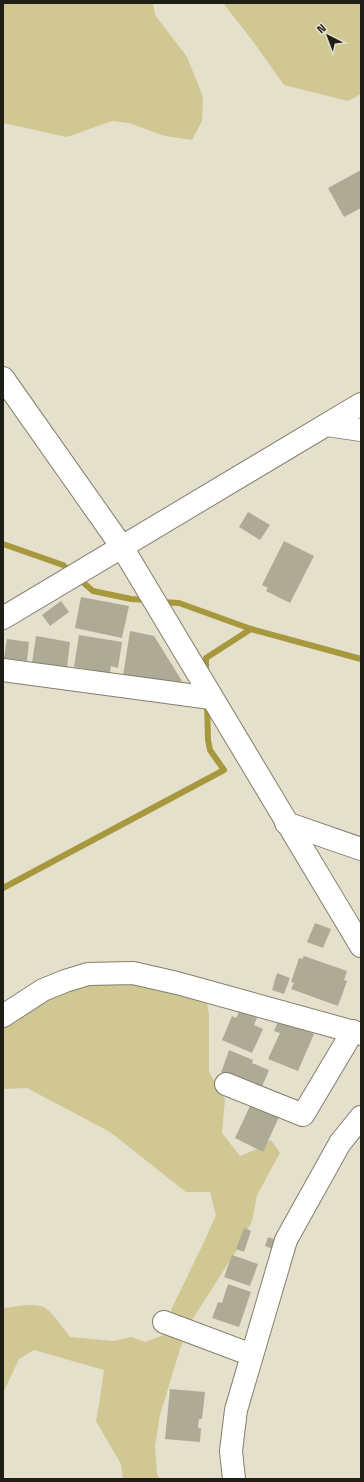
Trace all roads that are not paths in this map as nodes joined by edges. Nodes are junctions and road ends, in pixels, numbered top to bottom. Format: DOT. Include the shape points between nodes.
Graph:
graph roads {
  1 [pos="3,378"];
  2 [pos="361,404"];
  3 [pos="327,425"];
  4 [pos="361,430"];
  5 [pos="122,547"];
  6 [pos="3,618"];
  7 [pos="3,670"];
  8 [pos="212,698"];
  9 [pos="286,823"];
  10 [pos="361,849"];
  11 [pos="361,946"];
  12 [pos="3,1016"];
  13 [pos="357,1033"];
  14 [pos="226,1084"];
  15 [pos="361,1117"];
  16 [pos="164,1322"];
  17 [pos="252,1355"];
  18 [pos="234,1479"];
  1 -- 5 [label="street"];
  2 -- 3 [label="street"];
  3 -- 4 [label="street"];
  3 -- 5 [label="street"];
  5 -- 6 [label="street"];
  5 -- 8 [label="street"];
  7 -- 8 [label="street"];
  8 -- 9 [label="street"];
  9 -- 10 [label="street"];
  9 -- 11 [label="street"];
  12 -- 13 [label="street" via="43,990 65,981 88,974 133,973"];
  13 -- 14 [label="street" via="303,1115"];
  15 -- 17 [label="street" via="340,1143 286,1240"];
  16 -- 17 [label="street"];
  17 -- 18 [label="street" via="236,1410 231,1451"];
}
